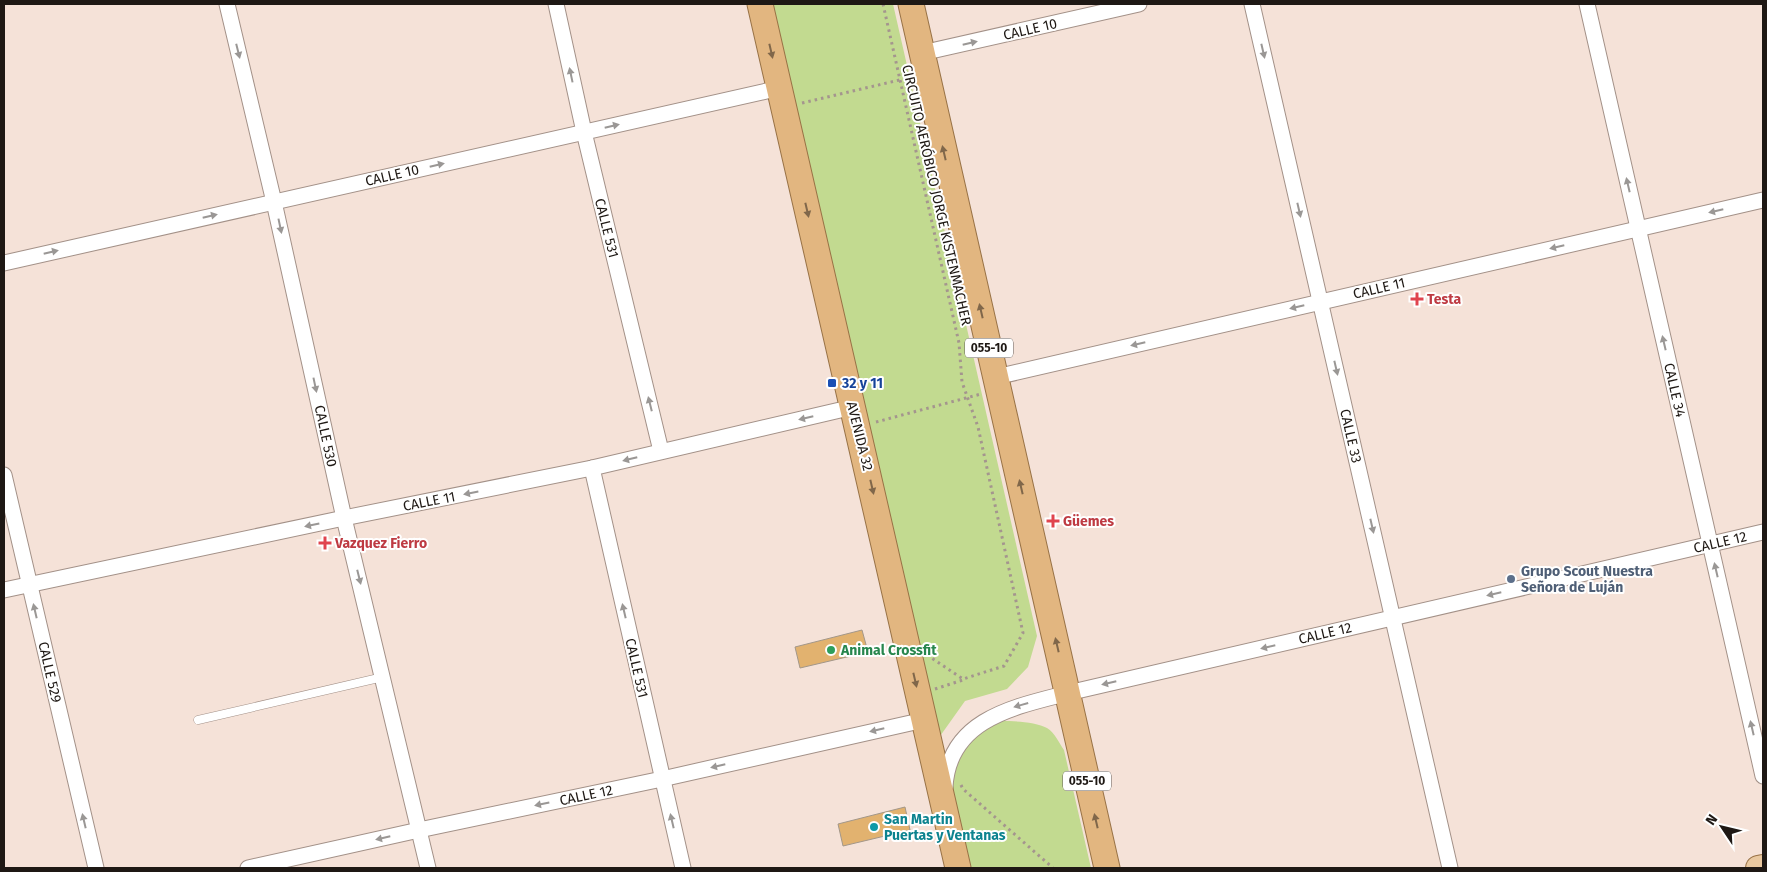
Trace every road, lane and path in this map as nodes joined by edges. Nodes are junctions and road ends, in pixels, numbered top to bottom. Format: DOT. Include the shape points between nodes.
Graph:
graph roads {
  1 [pos="227,4"];
  2 [pos="556,4"];
  3 [pos="760,4"];
  4 [pos="883,4"];
  5 [pos="911,4"];
  6 [pos="1139,4"];
  7 [pos="1252,4"];
  8 [pos="1587,4"];
  9 [pos="924,64"];
  10 [pos="900,79"];
  11 [pos="789,91"];
  12 [pos="584,132"];
  13 [pos="1763,200"];
  14 [pos="274,202"];
  15 [pos="1638,229"];
  16 [pos="4,263"];
  17 [pos="1320,302"];
  18 [pos="997,384"];
  19 [pos="967,397"];
  20 [pos="853,407"];
  21 [pos="877,432"];
  22 [pos="661,451"];
  23 [pos="592,468"];
  24 [pos="4,475"];
  25 [pos="344,518"];
  26 [pos="1763,532"];
  27 [pos="1710,544"];
  28 [pos="29,585"];
  29 [pos="4,590"];
  30 [pos="1393,618"];
  31 [pos="929,656"];
  32 [pos="383,677"];
  33 [pos="963,679"];
  34 [pos="1068,693"];
  35 [pos="919,694"];
  36 [pos="198,720"];
  37 [pos="924,720"];
  38 [pos="950,758"];
  39 [pos="1763,776"];
  40 [pos="662,779"];
  41 [pos="944,803"];
  42 [pos="420,830"];
  43 [pos="1763,867"];
  44 [pos="96,868"];
  45 [pos="248,868"];
  46 [pos="428,868"];
  47 [pos="682,868"];
  48 [pos="958,868"];
  49 [pos="1053,868"];
  50 [pos="1107,868"];
  51 [pos="1450,868"];
  52 [pos="1758,868"];
  1 -- 14 [label="street, CALLE 530, one-way"];
  12 -- 2 [label="street, CALLE 531, one-way"];
  3 -- 11 [label="highway, AVENIDA 32, one-way"];
  4 -- 10 [label="path, CIRCUITO AERÓBICO JORGE KISTENMACHER"];
  5 -- 9 [label="highway, 055-10"];
  9 -- 6 [label="street, CALLE 10, one-way"];
  7 -- 17 [label="street, CALLE 33, one-way"];
  15 -- 8 [label="street, CALLE 34, one-way"];
  9 -- 10 [label="path"];
  18 -- 9 [label="highway, 055-10, one-way"];
  10 -- 11 [label="path" via="801,103"];
  10 -- 19 [label="path, CIRCUITO AERÓBICO JORGE KISTENMACHER" via="959,343 962,382"];
  12 -- 11 [label="street, CALLE 10, one-way"];
  11 -- 20 [label="highway, AVENIDA 32, one-way"];
  14 -- 12 [label="street, CALLE 10, one-way"];
  22 -- 12 [label="street, CALLE 531, one-way"];
  13 -- 15 [label="street, CALLE 11, one-way"];
  16 -- 14 [label="street, CALLE 10, one-way"];
  14 -- 25 [label="street, CALLE 530, one-way"];
  15 -- 17 [label="street, CALLE 11, one-way"];
  27 -- 15 [label="street, CALLE 34, one-way"];
  17 -- 18 [label="street, CALLE 11, one-way"];
  17 -- 30 [label="street, CALLE 33, one-way"];
  18 -- 19 [label="path"];
  34 -- 18 [label="highway, 055-10, one-way"];
  19 -- 21 [label="path" via="875,422"];
  19 -- 33 [label="path, CIRCUITO AERÓBICO JORGE KISTENMACHER" via="978,428 1023,633 1004,666"];
  20 -- 22 [label="street, CALLE 11, one-way"];
  20 -- 35 [label="highway, AVENIDA 32, one-way"];
  22 -- 23 [label="street, CALLE 11, one-way"];
  23 -- 25 [label="street, CALLE 11, one-way"];
  40 -- 23 [label="street, CALLE 531, one-way"];
  24 -- 28 [label="street, CALLE 529"];
  25 -- 28 [label="street, CALLE 11, one-way"];
  25 -- 32 [label="street, CALLE 530, one-way"];
  26 -- 27 [label="street, CALLE 12"];
  27 -- 30 [label="street, CALLE 12, one-way"];
  39 -- 27 [label="street, CALLE 34, one-way"];
  28 -- 29 [label="street, CALLE 11"];
  44 -- 28 [label="street, CALLE 529, one-way"];
  30 -- 34 [label="street, CALLE 12, one-way"];
  30 -- 51 [label="street, CALLE 33"];
  31 -- 33 [label="path"];
  32 -- 36 [label="lane"];
  32 -- 42 [label="street, CALLE 530"];
  33 -- 35 [label="path, CIRCUITO AERÓBICO JORGE KISTENMACHER"];
  34 -- 38 [label="street, CALLE 12, one-way" via="995,715 975,727"];
  50 -- 34 [label="highway, 055-10, one-way"];
  35 -- 37 [label="highway, AVENIDA 32"];
  37 -- 40 [label="street, CALLE 12, one-way"];
  37 -- 41 [label="highway, AVENIDA 32"];
  38 -- 41 [label="street, CALLE 12"];
  38 -- 49 [label="path" via="963,790"];
  40 -- 42 [label="street, CALLE 12, one-way"];
  47 -- 40 [label="street, CALLE 531, one-way"];
  41 -- 48 [label="highway, AVENIDA 32"];
  42 -- 45 [label="street, CALLE 12, one-way"];
  42 -- 46 [label="street, CALLE 530"];
  43 -- 52 [label="main road"];
}
